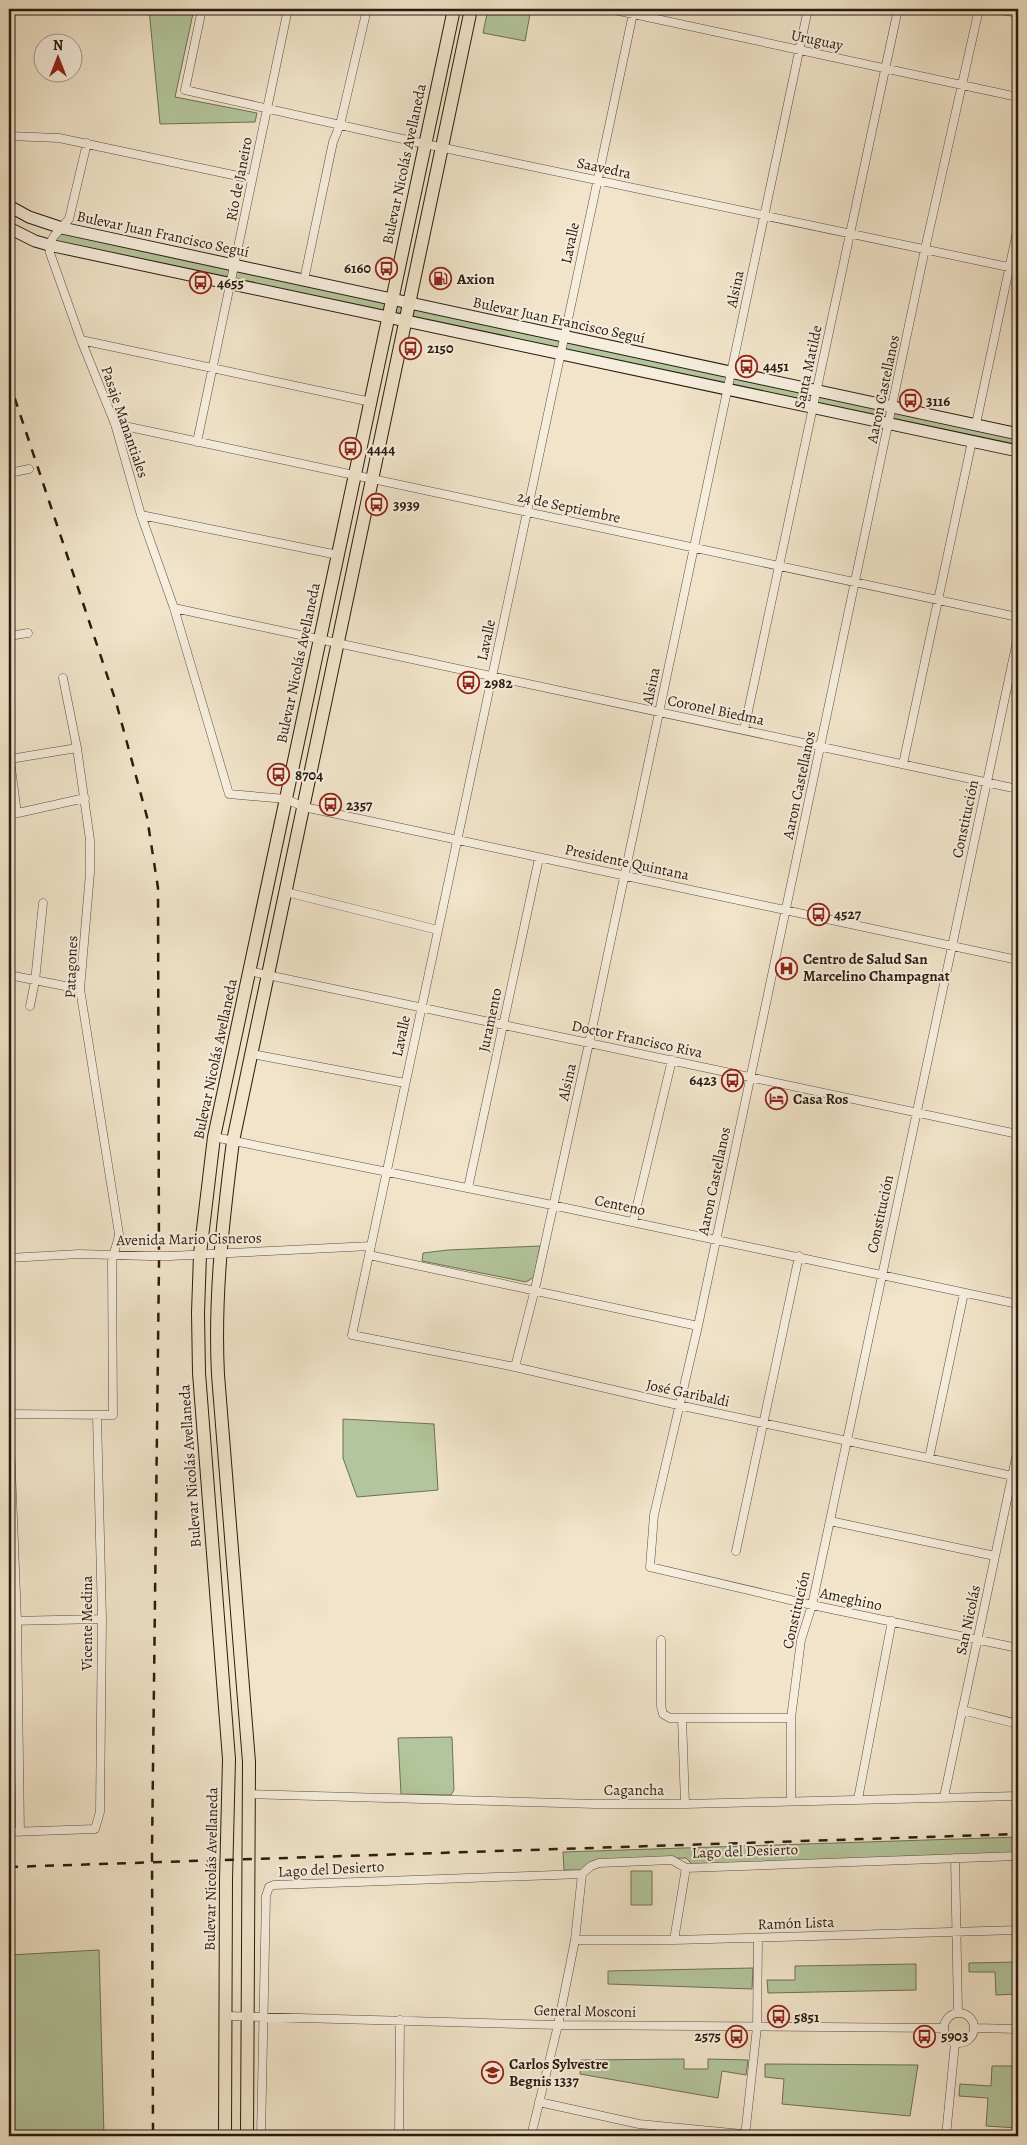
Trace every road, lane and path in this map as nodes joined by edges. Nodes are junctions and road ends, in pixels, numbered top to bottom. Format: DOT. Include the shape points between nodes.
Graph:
graph roads {
  1 [pos="202,9"];
  2 [pos="288,9"];
  3 [pos="367,9"];
  4 [pos="454,9"];
  5 [pos="471,9"];
  6 [pos="610,9"];
  7 [pos="808,9"];
  8 [pos="898,9"];
  9 [pos="979,9"];
  10 [pos="996,9"];
  11 [pos="633,11"];
  12 [pos="1018,13"];
  13 [pos="799,50"];
  14 [pos="885,68"];
  15 [pos="962,85"];
  16 [pos="1018,97"];
  17 [pos="267,108"];
  18 [pos="340,125"];
  19 [pos="9,136"];
  20 [pos="87,143"];
  21 [pos="425,144"];
  22 [pos="442,148"];
  23 [pos="252,179"];
  24 [pos="597,180"];
  25 [pos="9,206"];
  26 [pos="764,215"];
  27 [pos="1018,227"];
  28 [pos="9,228"];
  29 [pos="62,228"];
  30 [pos="850,233"];
  31 [pos="50,245"];
  32 [pos="925,249"];
  33 [pos="236,264"];
  34 [pos="1010,267"];
  35 [pos="1018,269"];
  36 [pos="304,280"];
  37 [pos="232,284"];
  38 [pos="392,299"];
  39 [pos="410,303"];
  40 [pos="389,317"];
  41 [pos="406,321"];
  42 [pos="564,336"];
  43 [pos="81,340"];
  44 [pos="561,354"];
  45 [pos="213,369"];
  46 [pos="731,372"];
  47 [pos="728,389"];
  48 [pos="816,390"];
  49 [pos="371,402"];
  50 [pos="813,407"];
  51 [pos="893,407"];
  52 [pos="115,424"];
  53 [pos="890,424"];
  54 [pos="976,424"];
  55 [pos="1018,434"];
  56 [pos="972,441"];
  57 [pos="197,442"];
  58 [pos="1018,451"];
  59 [pos="29,468"];
  60 [pos="9,473"];
  61 [pos="355,476"];
  62 [pos="372,479"];
  63 [pos="527,512"];
  64 [pos="141,515"];
  65 [pos="694,548"];
  66 [pos="338,555"];
  67 [pos="779,566"];
  68 [pos="856,582"];
  69 [pos="939,599"];
  70 [pos="174,608"];
  71 [pos="1018,616"];
  72 [pos="28,633"];
  73 [pos="9,636"];
  74 [pos="1018,636"];
  75 [pos="320,639"];
  76 [pos="338,643"];
  77 [pos="492,676"];
  78 [pos="63,678"];
  79 [pos="659,712"];
  80 [pos="744,730"];
  81 [pos="821,746"];
  82 [pos="77,748"];
  83 [pos="9,756"];
  84 [pos="903,764"];
  85 [pos="987,782"];
  86 [pos="1018,789"];
  87 [pos="229,794"];
  88 [pos="85,798"];
  89 [pos="286,799"];
  90 [pos="304,807"];
  91 [pos="13,814"];
  92 [pos="457,840"];
  93 [pos="539,858"];
  94 [pos="625,876"];
  95 [pos="286,892"];
  96 [pos="43,904"];
  97 [pos="786,910"];
  98 [pos="438,930"];
  99 [pos="952,946"];
  100 [pos="1018,960"];
  101 [pos="249,971"];
  102 [pos="9,975"];
  103 [pos="268,975"];
  104 [pos="35,981"];
  105 [pos="80,989"];
  106 [pos="30,1006"];
  107 [pos="421,1008"];
  108 [pos="502,1025"];
  109 [pos="590,1043"];
  110 [pos="252,1054"];
  111 [pos="672,1060"];
  112 [pos="751,1077"];
  113 [pos="405,1083"];
  114 [pos="917,1111"];
  115 [pos="1018,1134"];
  116 [pos="214,1137"];
  117 [pos="233,1141"];
  118 [pos="387,1170"];
  119 [pos="468,1188"];
  120 [pos="552,1204"];
  121 [pos="632,1222"];
  122 [pos="716,1240"];
  123 [pos="371,1246"];
  124 [pos="219,1253"];
  125 [pos="113,1254"];
  126 [pos="200,1254"];
  127 [pos="369,1255"];
  128 [pos="799,1256"];
  129 [pos="9,1258"];
  130 [pos="881,1275"];
  131 [pos="535,1289"];
  132 [pos="964,1293"];
  133 [pos="1018,1304"];
  134 [pos="698,1326"];
  135 [pos="352,1335"];
  136 [pos="515,1367"];
  137 [pos="678,1405"];
  138 [pos="9,1415"];
  139 [pos="97,1416"];
  140 [pos="763,1423"];
  141 [pos="846,1439"];
  142 [pos="1018,1448"];
  143 [pos="929,1458"];
  144 [pos="1015,1477"];
  145 [pos="830,1521"];
  146 [pos="736,1551"];
  147 [pos="995,1556"];
  148 [pos="650,1567"];
  149 [pos="812,1605"];
  150 [pos="102,1619"];
  151 [pos="17,1621"];
  152 [pos="892,1621"];
  153 [pos="9,1622"];
  154 [pos="978,1639"];
  155 [pos="662,1640"];
  156 [pos="1018,1648"];
  157 [pos="962,1710"];
  158 [pos="682,1718"];
  159 [pos="791,1718"];
  160 [pos="1018,1724"];
  161 [pos="249,1794"];
  162 [pos="1018,1796"];
  163 [pos="944,1797"];
  164 [pos="858,1799"];
  165 [pos="792,1801"];
  166 [pos="685,1804"];
  167 [pos="9,1832"];
  168 [pos="20,1832"];
  169 [pos="1018,1856"];
  170 [pos="955,1858"];
  171 [pos="686,1868"];
  172 [pos="582,1874"];
  173 [pos="1018,1930"];
  174 [pos="956,1932"];
  175 [pos="758,1938"];
  176 [pos="575,1940"];
  177 [pos="674,1940"];
  178 [pos="958,2013"];
  179 [pos="226,2016"];
  180 [pos="248,2016"];
  181 [pos="263,2017"];
  182 [pos="400,2020"];
  183 [pos="558,2025"];
  184 [pos="757,2027"];
  185 [pos="943,2028"];
  186 [pos="974,2028"];
  187 [pos="1018,2030"];
  188 [pos="956,2043"];
  189 [pos="539,2102"];
  190 [pos="745,2135"];
  191 [pos="225,2136"];
  192 [pos="247,2136"];
  193 [pos="261,2136"];
  194 [pos="399,2136"];
  195 [pos="531,2136"];
  196 [pos="763,2136"];
  197 [pos="946,2136"];
  1 -- 17 [label="street, Saavedra" via="185,90"];
  2 -- 17 [label="street, Río de Janeiro"];
  3 -- 18 [label="street"];
  4 -- 21 [label="main road, Bulevar Nicolás Avellaneda"];
  5 -- 22 [label="main road"];
  6 -- 11 [label="street, Uruguay"];
  7 -- 13 [label="street, Alsina"];
  8 -- 14 [label="street, Santa Matilde"];
  9 -- 15 [label="street, Aaron Castellanos"];
  10 -- 12 [label="street"];
  11 -- 13 [label="street, Uruguay"];
  11 -- 24 [label="street, Lavalle"];
  13 -- 14 [label="street, Uruguay"];
  13 -- 26 [label="street, Alsina"];
  14 -- 15 [label="street, Uruguay"];
  14 -- 30 [label="street, Santa Matilde"];
  15 -- 16 [label="street, Uruguay"];
  15 -- 32 [label="street, Aaron Castellanos"];
  17 -- 18 [label="street, Saavedra"];
  17 -- 23 [label="street, Río de Janeiro"];
  18 -- 21 [label="street, Saavedra"];
  18 -- 36 [label="street" via="333,142"];
  19 -- 20 [label="street" via="43,136"];
  20 -- 23 [label="street"];
  20 -- 29 [label="street" via="70,219"];
  21 -- 22 [label="street, Saavedra"];
  21 -- 38 [label="main road, Bulevar Nicolás Avellaneda"];
  22 -- 24 [label="street, Saavedra"];
  22 -- 39 [label="main road"];
  23 -- 33 [label="street, Río de Janeiro"];
  24 -- 26 [label="street, Saavedra"];
  24 -- 42 [label="street, Lavalle"];
  25 -- 29 [label="main road, Bulevar Juan Francisco Seguí"];
  26 -- 30 [label="street, Saavedra"];
  26 -- 46 [label="street, Alsina"];
  27 -- 34 [label="street"];
  28 -- 31 [label="main road"];
  29 -- 31 [label="street"];
  29 -- 33 [label="main road, Bulevar Juan Francisco Seguí"];
  30 -- 32 [label="street, Saavedra"];
  30 -- 48 [label="street, Santa Matilde"];
  31 -- 37 [label="main road"];
  31 -- 43 [label="street, Pasaje Manantiales"];
  32 -- 34 [label="street, Saavedra"];
  32 -- 51 [label="street, Aaron Castellanos"];
  33 -- 36 [label="main road, Bulevar Juan Francisco Seguí"];
  33 -- 37 [label="street, Río de Janeiro"];
  34 -- 35 [label="street, Saavedra"];
  34 -- 54 [label="street"];
  36 -- 38 [label="main road, Bulevar Juan Francisco Seguí"];
  37 -- 40 [label="main road"];
  37 -- 45 [label="street, Río de Janeiro"];
  38 -- 39 [label="main road, Bulevar Juan Francisco Seguí"];
  38 -- 40 [label="main road, Bulevar Nicolás Avellaneda"];
  39 -- 41 [label="main road"];
  39 -- 42 [label="main road, Bulevar Juan Francisco Seguí"];
  40 -- 41 [label="main road"];
  40 -- 49 [label="main road, Bulevar Nicolás Avellaneda"];
  41 -- 44 [label="main road"];
  41 -- 62 [label="main road"];
  42 -- 44 [label="street, Lavalle"];
  42 -- 46 [label="main road, Bulevar Juan Francisco Seguí"];
  43 -- 45 [label="street"];
  43 -- 52 [label="street, Pasaje Manantiales"];
  44 -- 47 [label="main road"];
  44 -- 63 [label="street, Lavalle"];
  45 -- 49 [label="street"];
  45 -- 57 [label="street, Río de Janeiro"];
  46 -- 47 [label="street, Alsina"];
  46 -- 48 [label="main road, Bulevar Juan Francisco Seguí"];
  47 -- 50 [label="main road"];
  47 -- 65 [label="street, Alsina"];
  48 -- 50 [label="street, Santa Matilde"];
  48 -- 51 [label="main road, Bulevar Juan Francisco Seguí"];
  49 -- 61 [label="main road, Bulevar Nicolás Avellaneda"];
  50 -- 53 [label="main road"];
  50 -- 67 [label="street, Santa Matilde"];
  51 -- 53 [label="street, Aaron Castellanos"];
  51 -- 54 [label="main road, Bulevar Juan Francisco Seguí"];
  52 -- 57 [label="street, 24 de Septiembre"];
  52 -- 64 [label="street, Pasaje Manantiales"];
  53 -- 56 [label="main road"];
  53 -- 68 [label="street, Aaron Castellanos"];
  54 -- 55 [label="main road, Bulevar Juan Francisco Seguí"];
  56 -- 58 [label="main road"];
  56 -- 69 [label="street"];
  57 -- 61 [label="street, 24 de Septiembre"];
  59 -- 60 [label="street"];
  61 -- 62 [label="street, 24 de Septiembre"];
  61 -- 66 [label="main road, Bulevar Nicolás Avellaneda"];
  62 -- 63 [label="street, 24 de Septiembre"];
  62 -- 76 [label="main road"];
  63 -- 65 [label="street, 24 de Septiembre"];
  63 -- 77 [label="street, Lavalle"];
  64 -- 66 [label="street"];
  64 -- 70 [label="street, Pasaje Manantiales"];
  65 -- 67 [label="street, 24 de Septiembre"];
  65 -- 79 [label="street, Alsina"];
  66 -- 75 [label="main road, Bulevar Nicolás Avellaneda"];
  67 -- 68 [label="street, 24 de Septiembre"];
  67 -- 80 [label="street, Santa Matilde"];
  68 -- 69 [label="street, 24 de Septiembre"];
  68 -- 81 [label="street, Aaron Castellanos"];
  69 -- 71 [label="street, 24 de Septiembre"];
  69 -- 84 [label="street"];
  70 -- 75 [label="street, Coronel Biedma"];
  70 -- 87 [label="street, Pasaje Manantiales"];
  72 -- 73 [label="street"];
  74 -- 85 [label="street, Constitución"];
  75 -- 76 [label="street, Coronel Biedma"];
  75 -- 89 [label="main road, Bulevar Nicolás Avellaneda"];
  76 -- 77 [label="street, Coronel Biedma"];
  76 -- 90 [label="main road"];
  77 -- 79 [label="street, Coronel Biedma"];
  77 -- 92 [label="street, Lavalle"];
  78 -- 82 [label="street, Patagones"];
  79 -- 80 [label="street, Coronel Biedma"];
  79 -- 94 [label="street, Alsina"];
  80 -- 81 [label="street, Coronel Biedma"];
  81 -- 84 [label="street, Coronel Biedma"];
  81 -- 97 [label="street, Aaron Castellanos"];
  82 -- 83 [label="street"];
  82 -- 88 [label="street, Patagones"];
  83 -- 91 [label="street"];
  84 -- 85 [label="street, Coronel Biedma"];
  85 -- 86 [label="street, Coronel Biedma"];
  85 -- 99 [label="street, Constitución"];
  87 -- 89 [label="street, Presidente Quintana"];
  88 -- 91 [label="street"];
  88 -- 105 [label="street, Patagones" via="90,873"];
  89 -- 90 [label="street, Presidente Quintana"];
  89 -- 101 [label="main road, Bulevar Nicolás Avellaneda"];
  90 -- 92 [label="street, Presidente Quintana"];
  90 -- 95 [label="main road"];
  92 -- 93 [label="street, Presidente Quintana"];
  92 -- 98 [label="street, Lavalle"];
  93 -- 94 [label="street, Presidente Quintana"];
  93 -- 108 [label="street, Juramento"];
  94 -- 97 [label="street, Presidente Quintana"];
  94 -- 109 [label="street, Alsina"];
  95 -- 98 [label="street"];
  95 -- 103 [label="main road"];
  96 -- 104 [label="street"];
  97 -- 99 [label="street, Presidente Quintana"];
  97 -- 112 [label="street, Aaron Castellanos"];
  98 -- 107 [label="street, Lavalle"];
  99 -- 100 [label="street, Presidente Quintana"];
  99 -- 114 [label="street, Constitución"];
  101 -- 103 [label="street, Doctor Francisco Riva"];
  101 -- 116 [label="main road, Bulevar Nicolás Avellaneda"];
  102 -- 104 [label="street"];
  103 -- 107 [label="street, Doctor Francisco Riva"];
  103 -- 110 [label="main road"];
  104 -- 105 [label="street"];
  104 -- 106 [label="street"];
  105 -- 125 [label="street, Patagones" via="119,1234"];
  107 -- 108 [label="street, Doctor Francisco Riva"];
  107 -- 113 [label="street, Lavalle"];
  108 -- 109 [label="street, Doctor Francisco Riva"];
  108 -- 119 [label="street, Juramento"];
  109 -- 111 [label="street, Doctor Francisco Riva"];
  109 -- 120 [label="street, Alsina"];
  110 -- 113 [label="street"];
  110 -- 117 [label="main road"];
  111 -- 112 [label="street, Doctor Francisco Riva"];
  111 -- 121 [label="street"];
  112 -- 114 [label="street, Doctor Francisco Riva"];
  112 -- 122 [label="street, Aaron Castellanos"];
  113 -- 118 [label="street, Lavalle"];
  114 -- 115 [label="street, Doctor Francisco Riva"];
  114 -- 130 [label="street, Constitución"];
  116 -- 117 [label="street, Centeno"];
  116 -- 126 [label="main road, Bulevar Nicolás Avellaneda"];
  117 -- 118 [label="street, Centeno"];
  117 -- 124 [label="main road"];
  118 -- 119 [label="street, Centeno"];
  118 -- 123 [label="street, Lavalle"];
  119 -- 120 [label="street, Centeno"];
  120 -- 121 [label="street, Centeno"];
  120 -- 131 [label="street, Alsina"];
  121 -- 122 [label="street, Centeno"];
  122 -- 128 [label="street, Centeno"];
  122 -- 134 [label="street, Aaron Castellanos"];
  123 -- 124 [label="street, Avenida Mario Cisneros"];
  123 -- 127 [label="street, Lavalle"];
  124 -- 126 [label="street, Avenida Mario Cisneros"];
  124 -- 161 [label="main road" via="218,1375 248,1745"];
  125 -- 126 [label="street, Avenida Mario Cisneros, bridge"];
  125 -- 129 [label="street, Avenida Mario Cisneros"];
  125 -- 139 [label="street" via="113,1415"];
  126 -- 179 [label="main road, Bulevar Nicolás Avellaneda" via="199,1373 229,1759"];
  127 -- 131 [label="street"];
  127 -- 135 [label="street, Lavalle"];
  128 -- 130 [label="street, Centeno"];
  128 -- 140 [label="street"];
  130 -- 132 [label="street, Centeno"];
  130 -- 141 [label="street, Constitución"];
  131 -- 134 [label="street"];
  131 -- 136 [label="street, Alsina"];
  132 -- 133 [label="street, Centeno"];
  132 -- 143 [label="street"];
  134 -- 137 [label="street, Aaron Castellanos"];
  135 -- 136 [label="street, José Garibaldi"];
  136 -- 137 [label="street, José Garibaldi"];
  137 -- 140 [label="street, José Garibaldi"];
  137 -- 148 [label="street, Aaron Castellanos" via="654,1515"];
  138 -- 139 [label="street"];
  138 -- 151 [label="street"];
  139 -- 150 [label="street, Vicente Medina"];
  140 -- 141 [label="street, José Garibaldi"];
  140 -- 146 [label="street"];
  141 -- 143 [label="street, José Garibaldi"];
  141 -- 145 [label="street, Constitución"];
  142 -- 144 [label="street, San Nicolás"];
  143 -- 144 [label="street, José Garibaldi"];
  144 -- 147 [label="street, San Nicolás"];
  145 -- 147 [label="street"];
  145 -- 149 [label="street, Constitución"];
  147 -- 154 [label="street, San Nicolás"];
  148 -- 149 [label="street, Ameghino"];
  149 -- 152 [label="street, Ameghino"];
  149 -- 159 [label="street, Constitución" via="801,1640"];
  150 -- 151 [label="street"];
  150 -- 168 [label="street, Vicente Medina" via="100,1812 95,1830"];
  151 -- 153 [label="street"];
  151 -- 168 [label="street"];
  152 -- 154 [label="street, Ameghino"];
  152 -- 164 [label="street"];
  154 -- 156 [label="street, Ameghino"];
  154 -- 157 [label="street, San Nicolás"];
  155 -- 158 [label="street" via="663,1714"];
  157 -- 160 [label="street"];
  157 -- 163 [label="street, San Nicolás"];
  158 -- 159 [label="street"];
  158 -- 166 [label="street"];
  159 -- 165 [label="street, Constitución"];
  161 -- 166 [label="street, Cagancha"];
  161 -- 180 [label="main road"];
  162 -- 163 [label="street, Cagancha"];
  163 -- 164 [label="street, Cagancha"];
  164 -- 165 [label="street, Cagancha"];
  165 -- 166 [label="street, Cagancha"];
  167 -- 168 [label="street"];
  169 -- 170 [label="street, Lago del Desierto"];
  170 -- 171 [label="street, Lago del Desierto"];
  170 -- 174 [label="street"];
  171 -- 172 [label="street, Lago del Desierto" via="672,1860 599,1863"];
  171 -- 177 [label="street"];
  172 -- 176 [label="street"];
  172 -- 181 [label="street, Lago del Desierto" via="269,1887 266,1896"];
  173 -- 174 [label="street, Ramón Lista"];
  174 -- 175 [label="street, Ramón Lista"];
  174 -- 178 [label="street"];
  175 -- 177 [label="street, Ramón Lista"];
  175 -- 184 [label="street"];
  176 -- 177 [label="street, Ramón Lista"];
  176 -- 183 [label="street"];
  178 -- 185 [label="street" via="949,2016"];
  178 -- 186 [label="street" via="967,2015"];
  179 -- 180 [label="street, General Mosconi"];
  179 -- 191 [label="main road, Bulevar Nicolás Avellaneda"];
  180 -- 181 [label="street, General Mosconi"];
  180 -- 192 [label="main road"];
  181 -- 182 [label="street, General Mosconi"];
  181 -- 193 [label="street"];
  182 -- 183 [label="street, General Mosconi"];
  182 -- 194 [label="street"];
  183 -- 184 [label="street, General Mosconi"];
  183 -- 189 [label="street"];
  184 -- 185 [label="street, General Mosconi"];
  184 -- 190 [label="street"];
  185 -- 188 [label="street" via="947,2038"];
  186 -- 187 [label="street"];
  186 -- 188 [label="street" via="968,2040"];
  188 -- 197 [label="street"];
  189 -- 190 [label="street" via="639,2124"];
  189 -- 195 [label="street"];
  190 -- 196 [label="street"];
}
